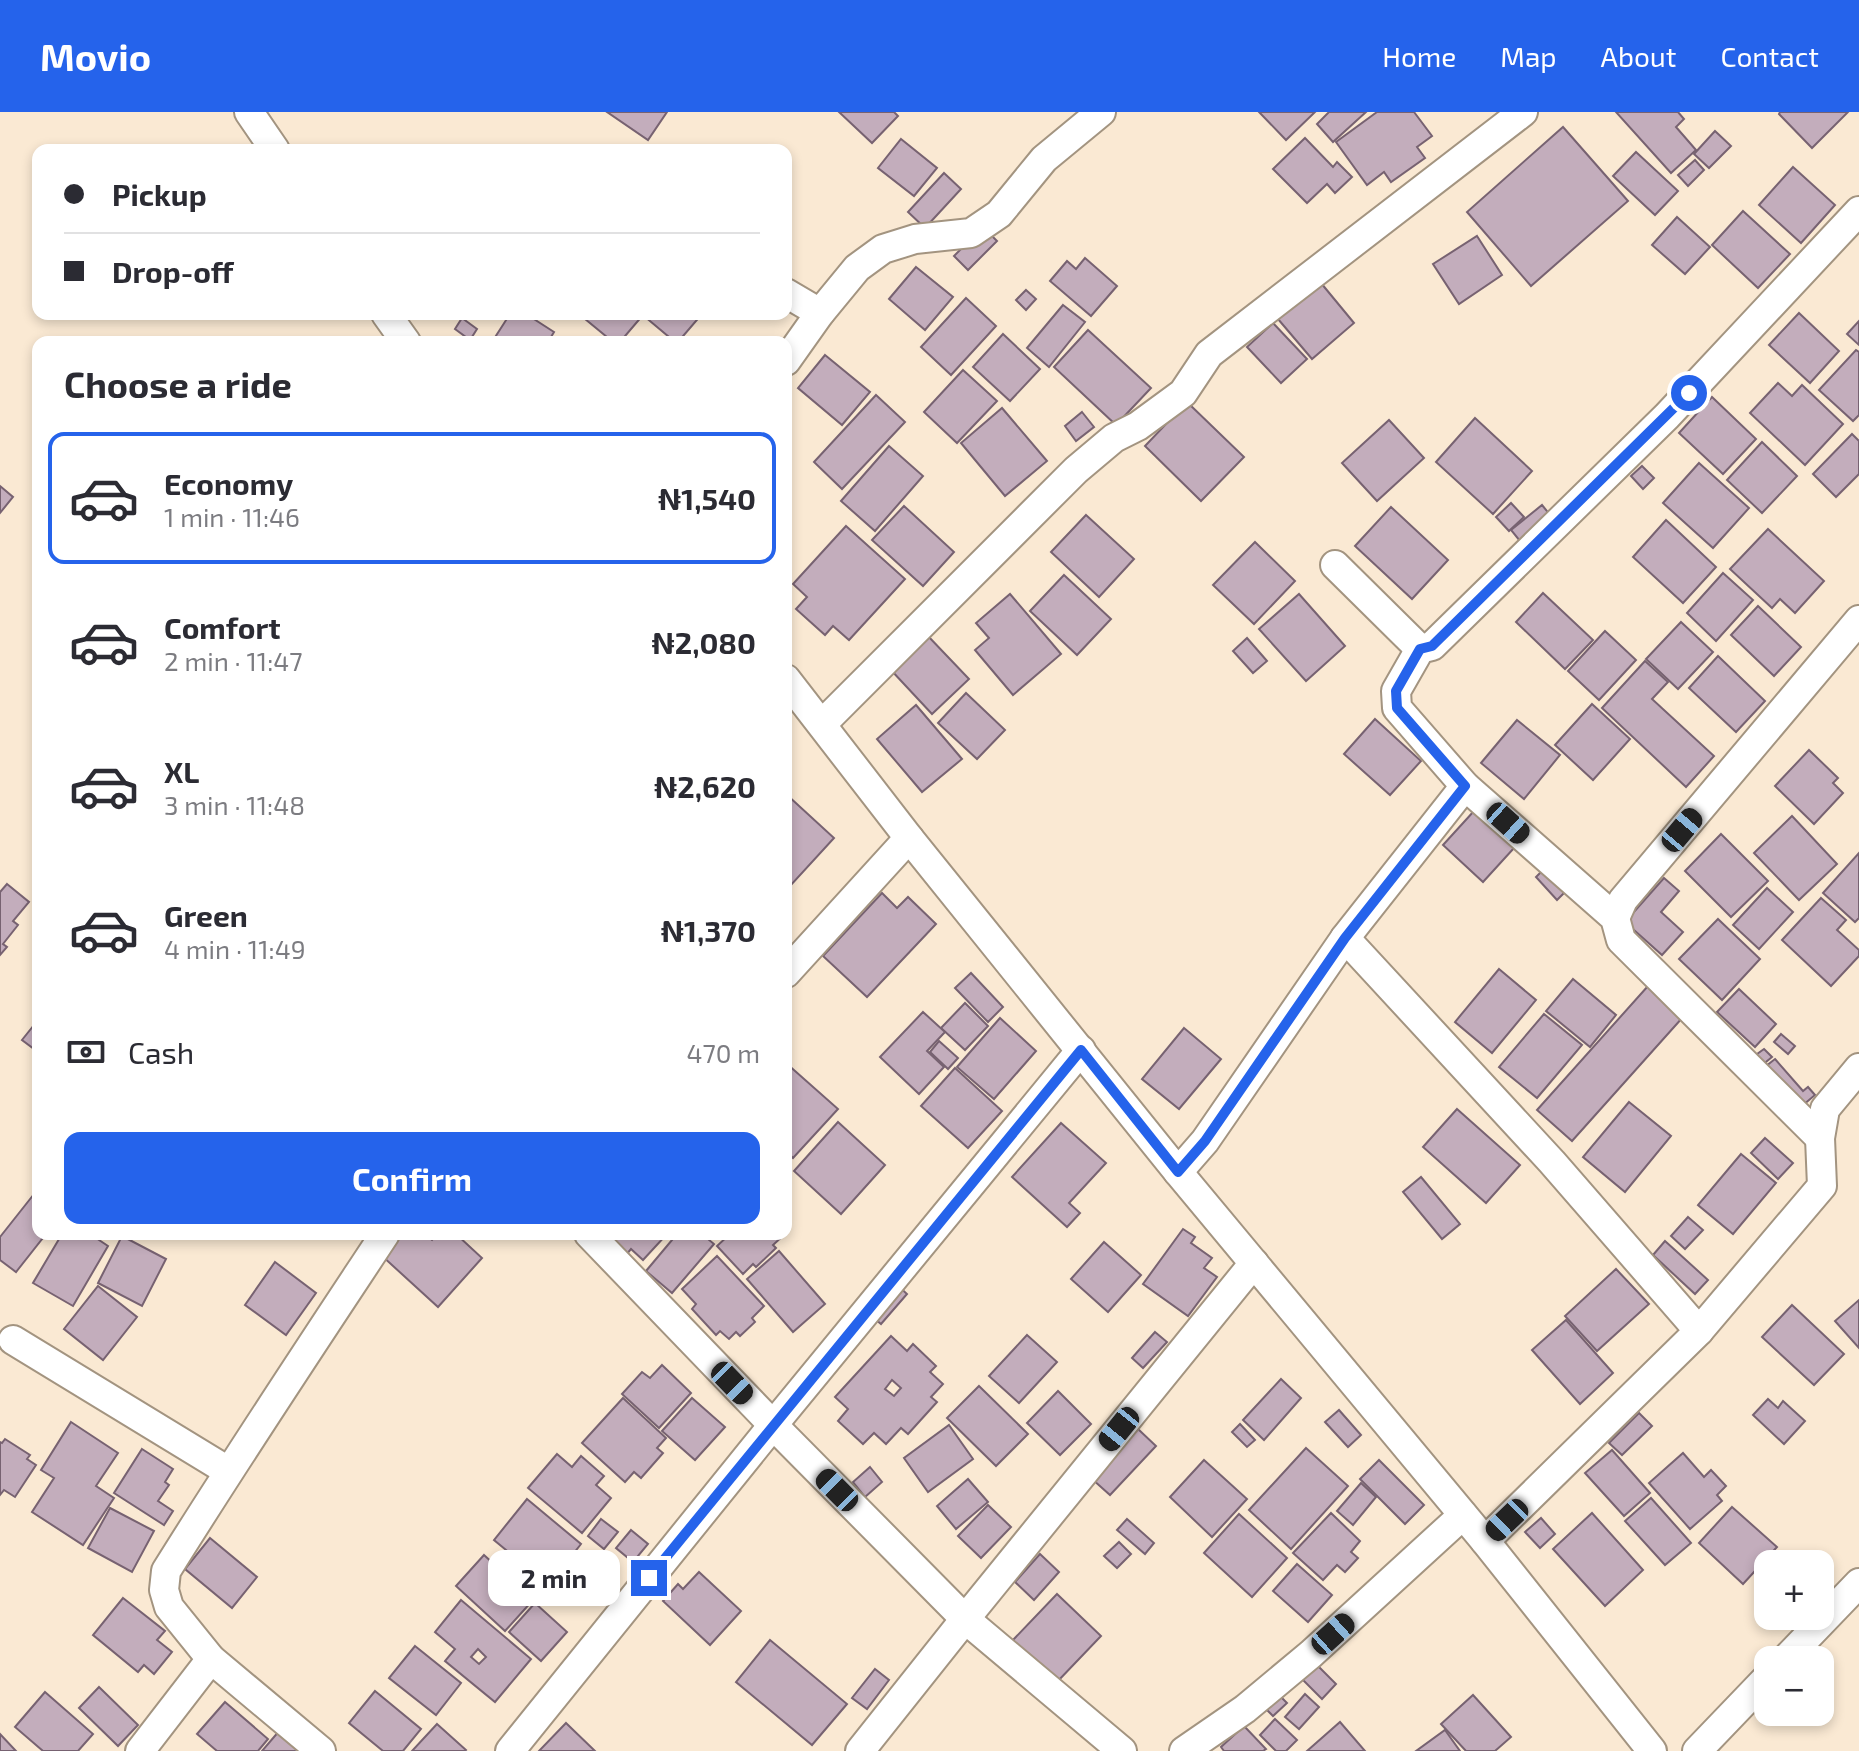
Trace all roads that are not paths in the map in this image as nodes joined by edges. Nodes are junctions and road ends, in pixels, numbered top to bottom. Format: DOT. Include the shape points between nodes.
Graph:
graph roads {
  1 [pos="249,112"];
  2 [pos="1101,112"];
  3 [pos="1523,112"];
  4 [pos="271,144"];
  5 [pos="1859,211"];
  6 [pos="792,297"];
  7 [pos="820,313"];
  8 [pos="792,353"];
  9 [pos="1335,565"];
  10 [pos="1859,620"];
  11 [pos="1420,649"];
  12 [pos="792,686"];
  13 [pos="822,724"];
  14 [pos="1465,786"];
  15 [pos="909,838"];
  16 [pos="1615,918"];
  17 [pos="1345,938"];
  18 [pos="792,966"];
  19 [pos="1081,1050"];
  20 [pos="1859,1068"];
  21 [pos="1820,1138"];
  22 [pos="1178,1172"];
  23 [pos="381,1240"];
  24 [pos="595,1240"];
  25 [pos="1254,1263"];
  26 [pos="1699,1331"];
  27 [pos="13,1340"];
  28 [pos="773,1425"];
  29 [pos="228,1471"];
  30 [pos="1463,1515"];
  31 [pos="1485,1541"];
  32 [pos="1859,1583"];
  33 [pos="965,1619"];
  34 [pos="1798,1646"];
  35 [pos="211,1659"];
  36 [pos="1754,1692"];
  37 [pos="140,1751"];
  38 [pos="321,1751"];
  39 [pos="510,1751"];
  40 [pos="860,1751"];
  41 [pos="1122,1751"];
  42 [pos="1184,1751"];
  43 [pos="1652,1751"];
  44 [pos="1697,1751"];
  1 -- 4 [label="street"];
  2 -- 7 [label="street" via="1044,159 999,214 971,233 915,239 883,249 857,268"];
  3 -- 13 [label="street" via="1209,354 1183,393 1076,470"];
  5 -- 11 [label="street" via="1667,416 1432,646"];
  6 -- 7 [label="street"];
  7 -- 8 [label="street"];
  9 -- 11 [label="street"];
  10 -- 16 [label="street" via="1623,900"];
  11 -- 14 [label="street" via="1396,691 1397,708"];
  12 -- 13 [label="street"];
  13 -- 15 [label="street"];
  14 -- 16 [label="street"];
  14 -- 17 [label="street"];
  15 -- 18 [label="street"];
  15 -- 19 [label="street"];
  16 -- 21 [label="street" via="1621,940"];
  17 -- 22 [label="street"];
  17 -- 26 [label="street"];
  19 -- 22 [label="street"];
  19 -- 28 [label="street"];
  20 -- 21 [label="street" via="1825,1109"];
  21 -- 26 [label="street" via="1822,1186"];
  22 -- 25 [label="street"];
  23 -- 29 [label="street"];
  24 -- 28 [label="street"];
  25 -- 30 [label="street"];
  25 -- 33 [label="street"];
  26 -- 31 [label="street"];
  27 -- 29 [label="street"];
  28 -- 33 [label="street"];
  28 -- 39 [label="street"];
  29 -- 35 [label="street" via="166,1571 164,1590 169,1607"];
  30 -- 31 [label="street"];
  30 -- 42 [label="street" via="1289,1672"];
  31 -- 43 [label="street"];
  32 -- 34 [label="street"];
  33 -- 40 [label="street"];
  33 -- 41 [label="street"];
  35 -- 37 [label="street"];
  35 -- 38 [label="street"];
  36 -- 44 [label="street"];
}
